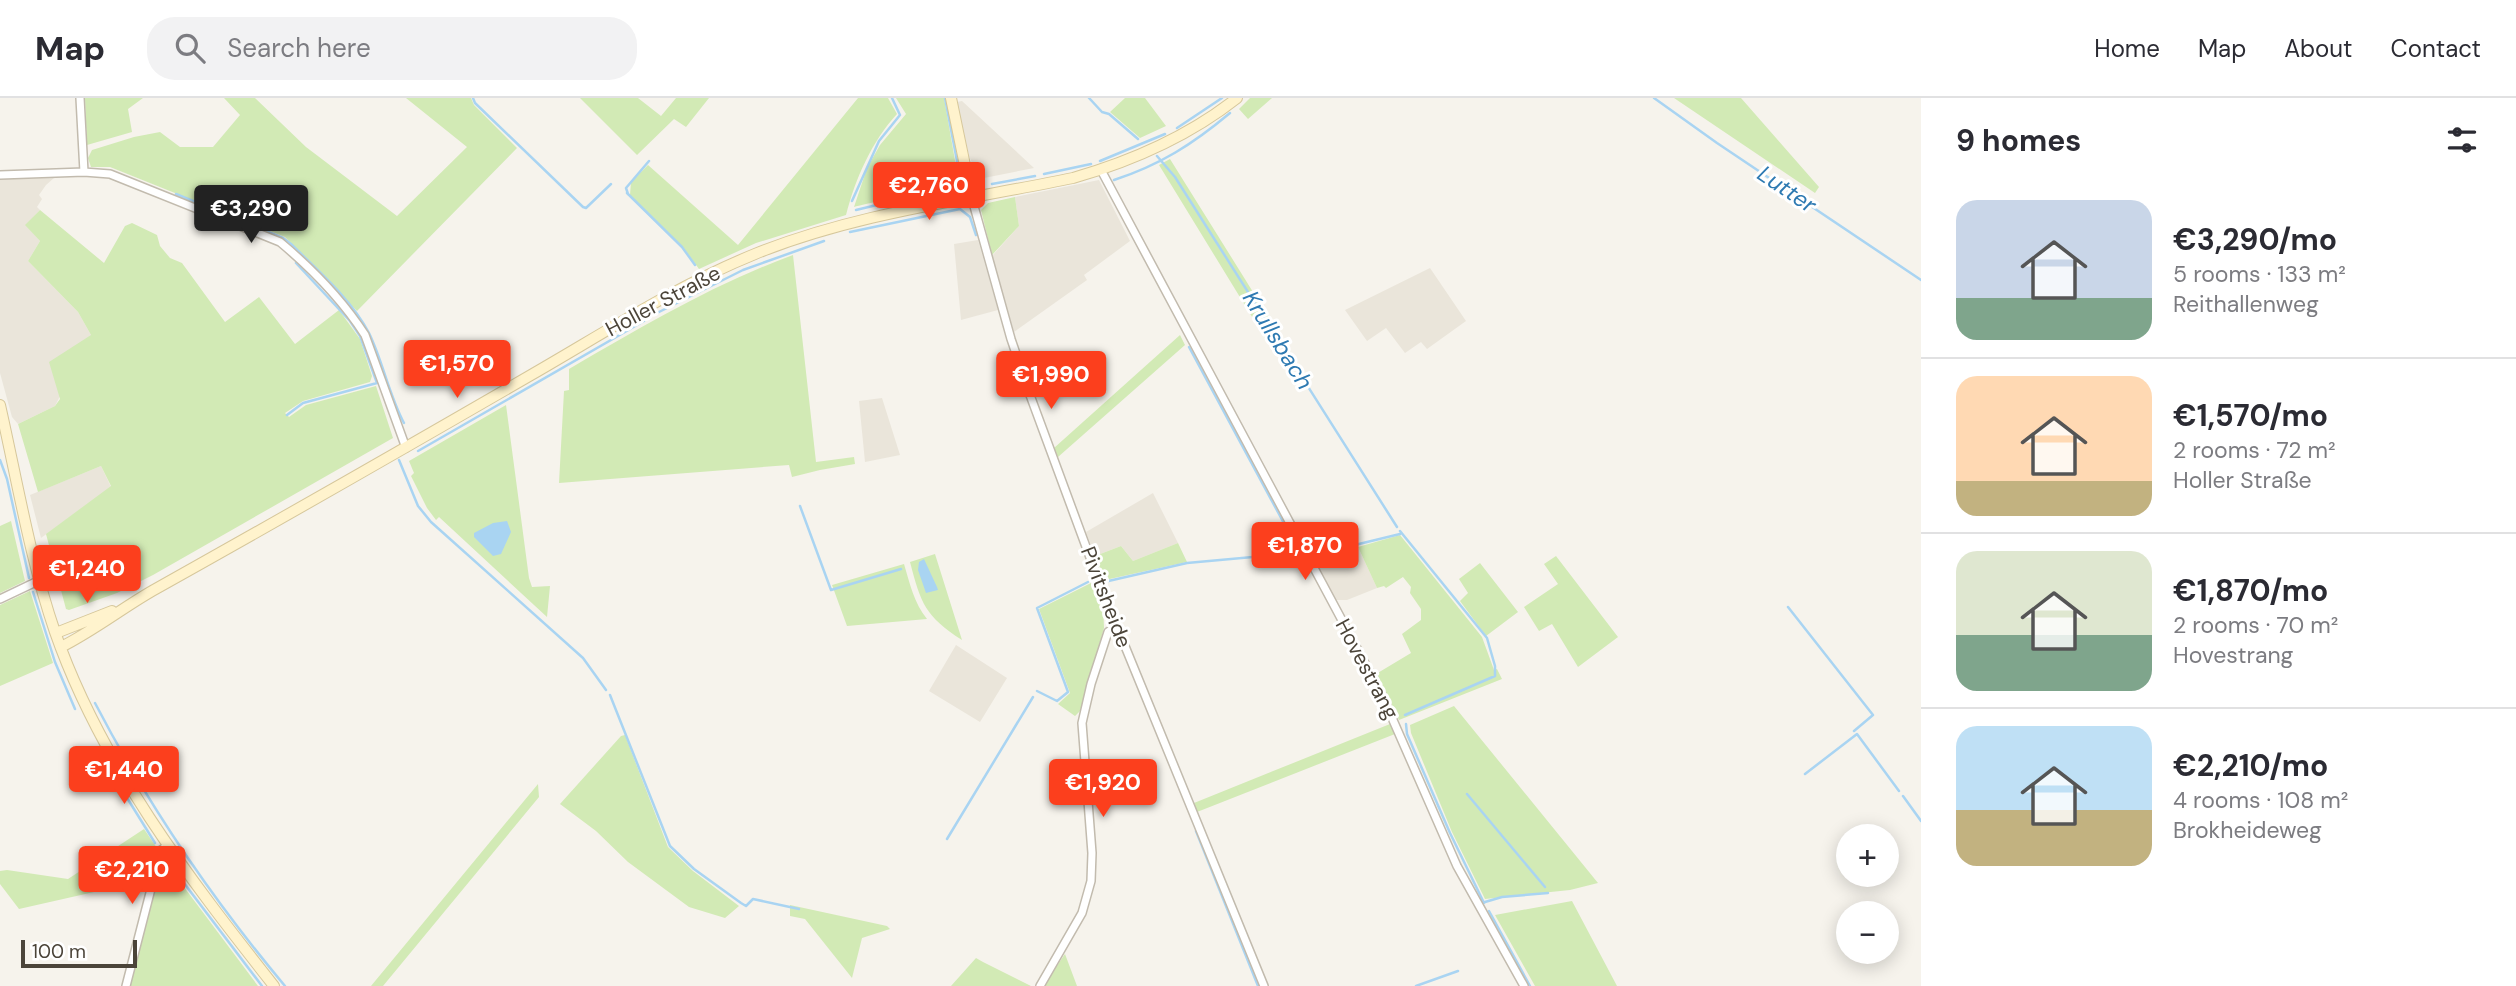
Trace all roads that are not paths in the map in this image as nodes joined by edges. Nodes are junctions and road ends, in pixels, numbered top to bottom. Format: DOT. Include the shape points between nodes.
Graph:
graph roads {
  1 [pos="80,98"];
  2 [pos="951,98"];
  3 [pos="1237,98"];
  4 [pos="1101,170"];
  5 [pos="84,172"];
  6 [pos="0,175"];
  7 [pos="972,199"];
  8 [pos="0,405"];
  9 [pos="406,448"];
  10 [pos="40,580"];
  11 [pos="0,599"];
  12 [pos="129,605"];
  13 [pos="1117,626"];
  14 [pos="56,633"];
  15 [pos="61,648"];
  16 [pos="168,845"];
  17 [pos="126,986"];
  18 [pos="274,986"];
  19 [pos="1040,986"];
  20 [pos="1264,986"];
  21 [pos="1524,986"];
  1 -- 5 [label="street"];
  2 -- 7 [label="street"];
  3 -- 4 [label="street, Holler Straße" via="1175,138"];
  4 -- 7 [label="street, Holler Straße"];
  4 -- 21 [label="street, Hovestrang" via="1382,695 1457,866"];
  5 -- 6 [label="street"];
  5 -- 9 [label="street" via="110,174 280,242 365,335"];
  7 -- 9 [label="street, Holler Straße" via="842,226 733,264 646,308"];
  7 -- 13 [label="street, Pivitsheide" via="1018,362"];
  8 -- 10 [label="street"];
  9 -- 12 [label="street, Holler Straße"];
  10 -- 11 [label="street"];
  10 -- 14 [label="street"];
  12 -- 14 [label="street, Holler Straße"];
  12 -- 15 [label="street, Holler Straße"];
  13 -- 19 [label="street" via="1108,632 1083,723 1091,881 1077,922"];
  13 -- 20 [label="street, Pivitsheide"];
  14 -- 15 [label="street"];
  15 -- 16 [label="street" via="86,707"];
  16 -- 17 [label="street" via="160,850"];
  16 -- 18 [label="street"];
}
